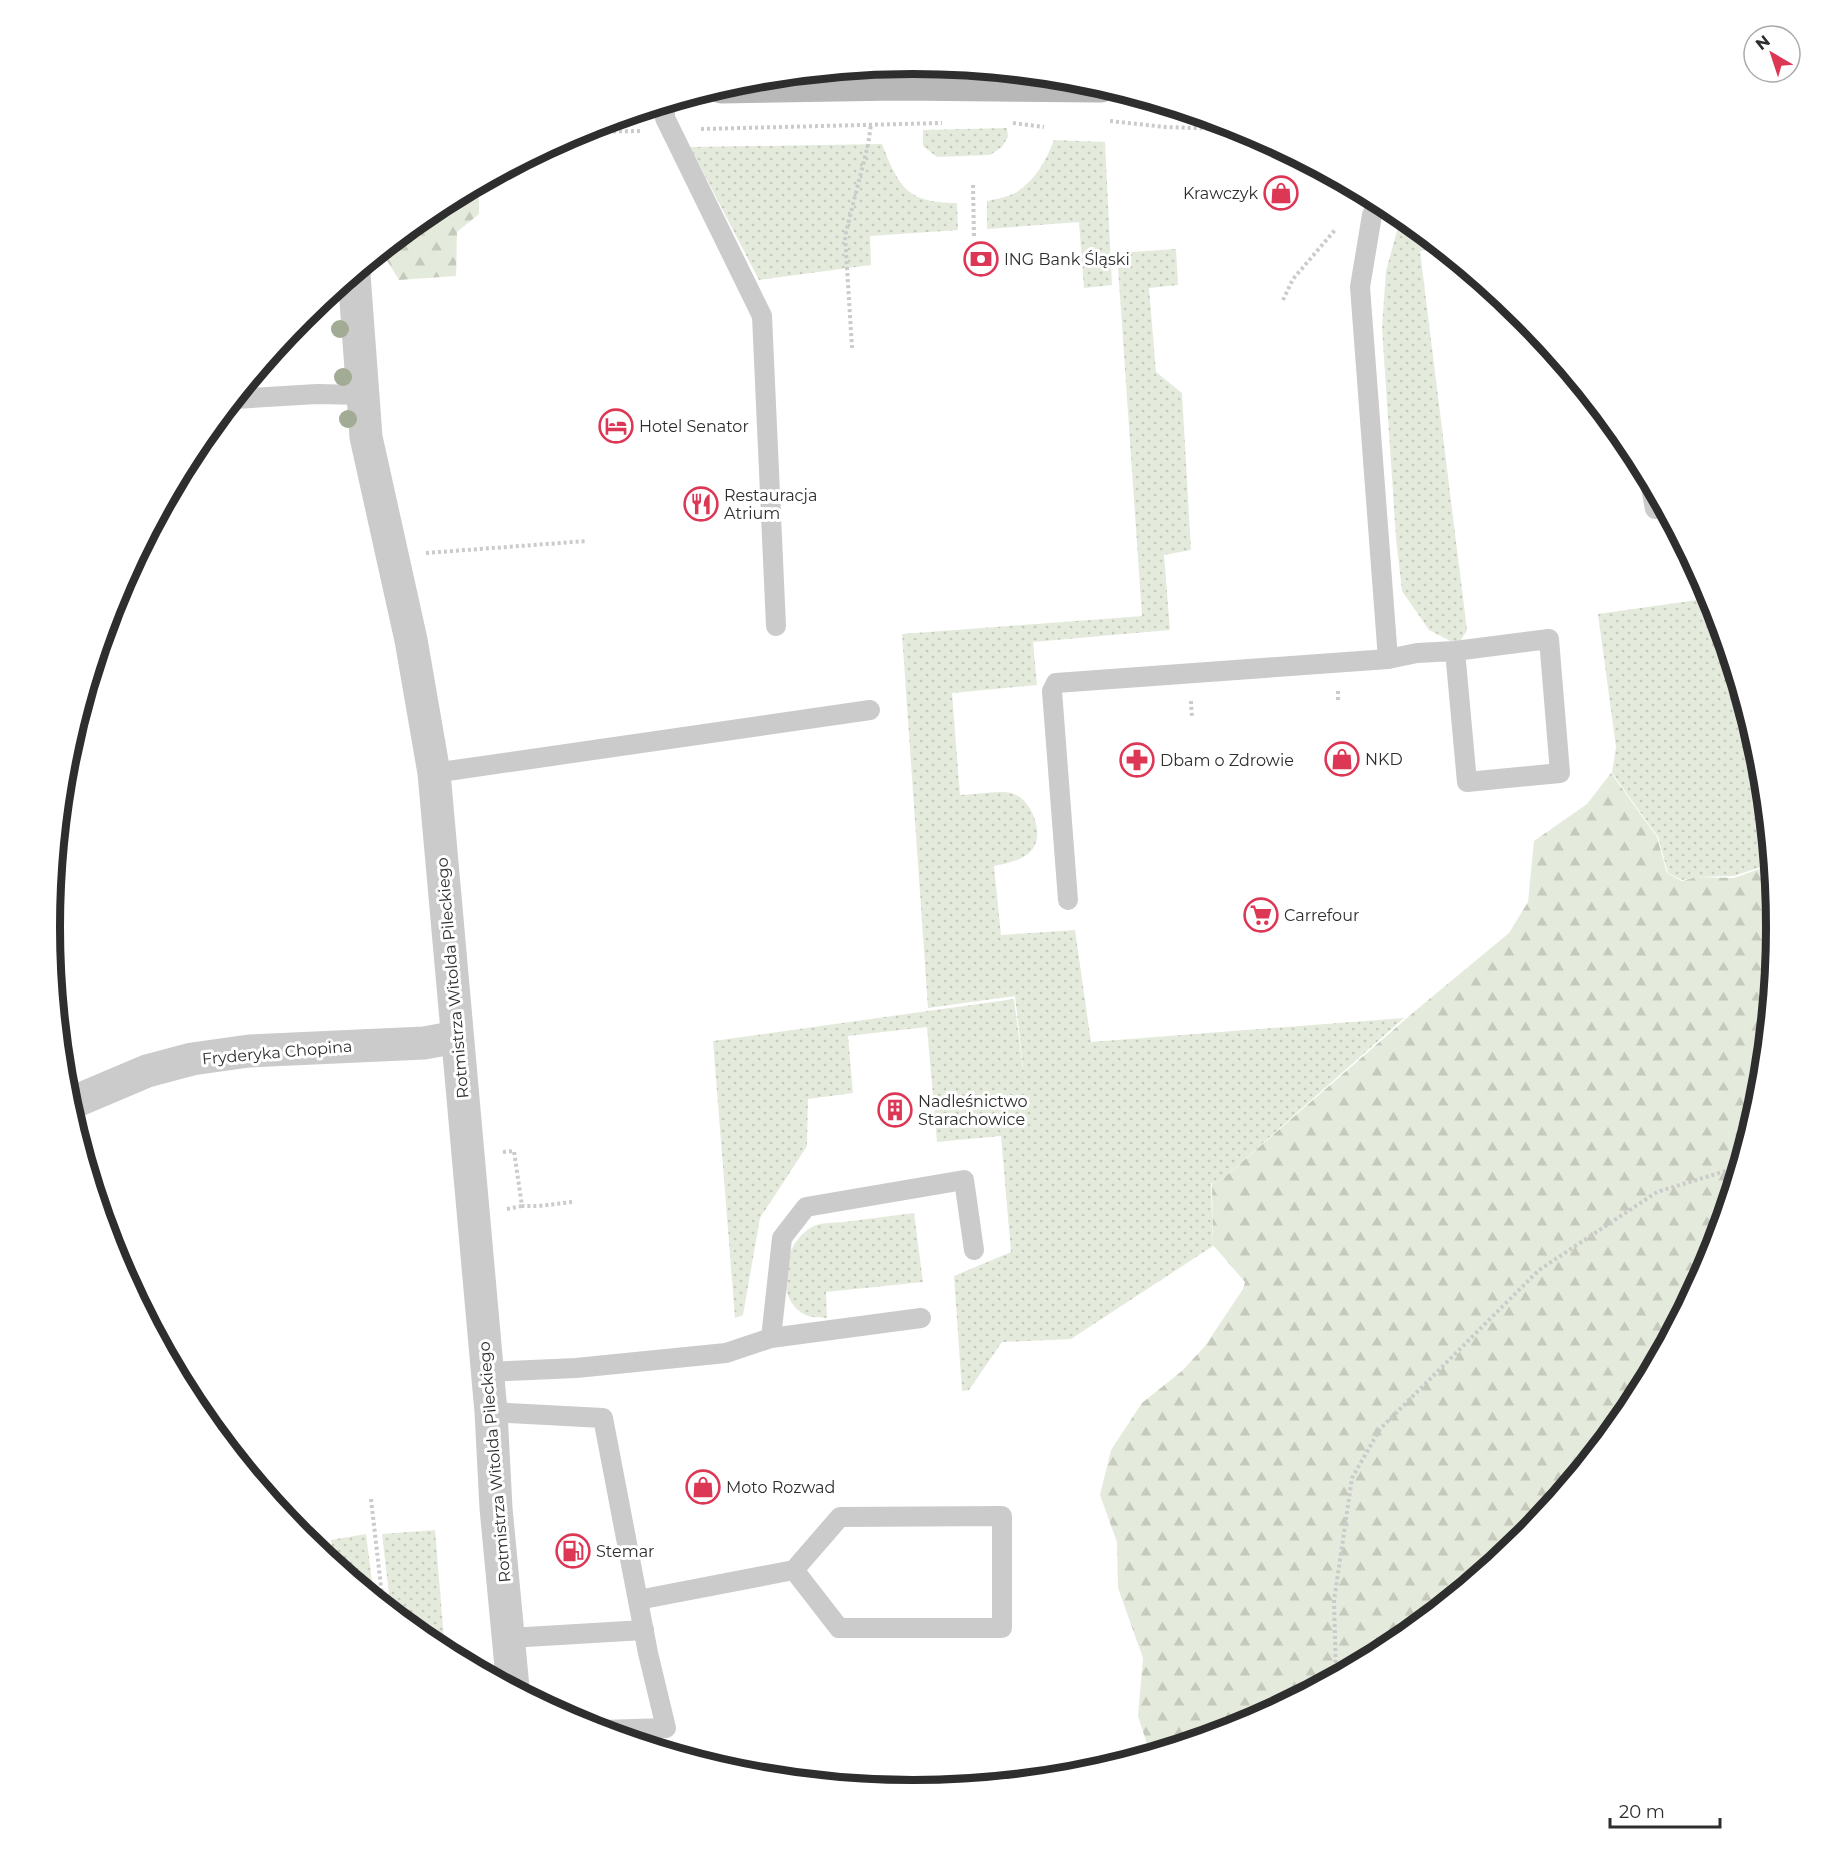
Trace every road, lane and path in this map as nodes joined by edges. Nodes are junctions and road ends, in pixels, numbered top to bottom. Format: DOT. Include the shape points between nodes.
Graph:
graph roads {
  1 [pos="770,86"];
  2 [pos="1052,86"];
  3 [pos="665,111"];
  4 [pos="1007,122"];
  5 [pos="947,123"];
  6 [pos="871,124"];
  7 [pos="1044,128"];
  8 [pos="671,130"];
  9 [pos="607,131"];
  10 [pos="973,185"];
  11 [pos="1372,209"];
  12 [pos="1335,230"];
  13 [pos="974,238"];
  14 [pos="355,283"];
  15 [pos="1283,300"];
  16 [pos="852,348"];
  17 [pos="363,395"];
  18 [pos="244,398"];
  19 [pos="1654,504"];
  20 [pos="1655,509"];
  21 [pos="587,540"];
  22 [pos="391,556"];
  23 [pos="776,626"];
  24 [pos="1455,651"];
  25 [pos="1388,659"];
  26 [pos="870,710"];
  27 [pos="434,773"];
  28 [pos="1068,900"];
  29 [pos="457,1037"];
  30 [pos="78,1100"];
  31 [pos="499,1153"];
  32 [pos="1731,1168"];
  33 [pos="572,1202"];
  34 [pos="522,1206"];
  35 [pos="514,1208"];
  36 [pos="974,1250"];
  37 [pos="921,1318"];
  38 [pos="771,1338"];
  39 [pos="487,1372"];
  40 [pos="491,1412"];
  41 [pos="371,1499"];
  42 [pos="794,1570"];
  43 [pos="382,1594"];
  44 [pos="638,1600"];
  45 [pos="644,1630"];
  46 [pos="509,1638"];
  47 [pos="1336,1668"];
  48 [pos="512,1680"];
  49 [pos="626,1730"];
  1 -- 2 [label="street"];
  3 -- 8 [label="lane"];
  4 -- 7 [label="path"];
  5 -- 6 [label="path"];
  6 -- 8 [label="path"];
  6 -- 16 [label="path" via="845,236"];
  8 -- 9 [label="path"];
  8 -- 23 [label="lane" via="762,315"];
  10 -- 13 [label="path"];
  11 -- 25 [label="lane" via="1360,287"];
  12 -- 15 [label="path" via="1293,279"];
  14 -- 17 [label="street, Rotmistrza Witolda Pileckiego"];
  17 -- 18 [label="lane"];
  17 -- 22 [label="street, Rotmistrza Witolda Pileckiego" via="366,437"];
  19 -- 20 [label="lane"];
  21 -- 22 [label="path"];
  22 -- 27 [label="street, Rotmistrza Witolda Pileckiego" via="411,640"];
  24 -- 24 [label="lane" via="1549,639 1560,773 1467,782"];
  24 -- 25 [label="lane"];
  25 -- 28 [label="lane" via="1056,683 1052,691"];
  26 -- 27 [label="lane"];
  27 -- 29 [label="street, Rotmistrza Witolda Pileckiego"];
  29 -- 30 [label="street, Fryderyka Chopina" via="424,1043 249,1051 192,1059 147,1071"];
  29 -- 39 [label="street, Rotmistrza Witolda Pileckiego"];
  31 -- 34 [label="path" via="514,1151"];
  32 -- 47 [label="path" via="1657,1192 1539,1270 1380,1429 1352,1478 1334,1602"];
  33 -- 34 [label="path"];
  34 -- 35 [label="path"];
  36 -- 38 [label="lane" via="964,1180 806,1207 782,1238"];
  37 -- 38 [label="lane"];
  38 -- 39 [label="lane" via="726,1353"];
  39 -- 40 [label="street, Rotmistrza Witolda Pileckiego"];
  40 -- 44 [label="lane" via="603,1418"];
  40 -- 46 [label="street, Rotmistrza Witolda Pileckiego"];
  41 -- 43 [label="path"];
  42 -- 42 [label="lane" via="838,1628 1002,1628 1002,1516 840,1517"];
  42 -- 44 [label="lane"];
  44 -- 45 [label="lane"];
  45 -- 46 [label="lane"];
  45 -- 49 [label="lane" via="666,1728"];
  46 -- 48 [label="street, Rotmistrza Witolda Pileckiego"];
}
